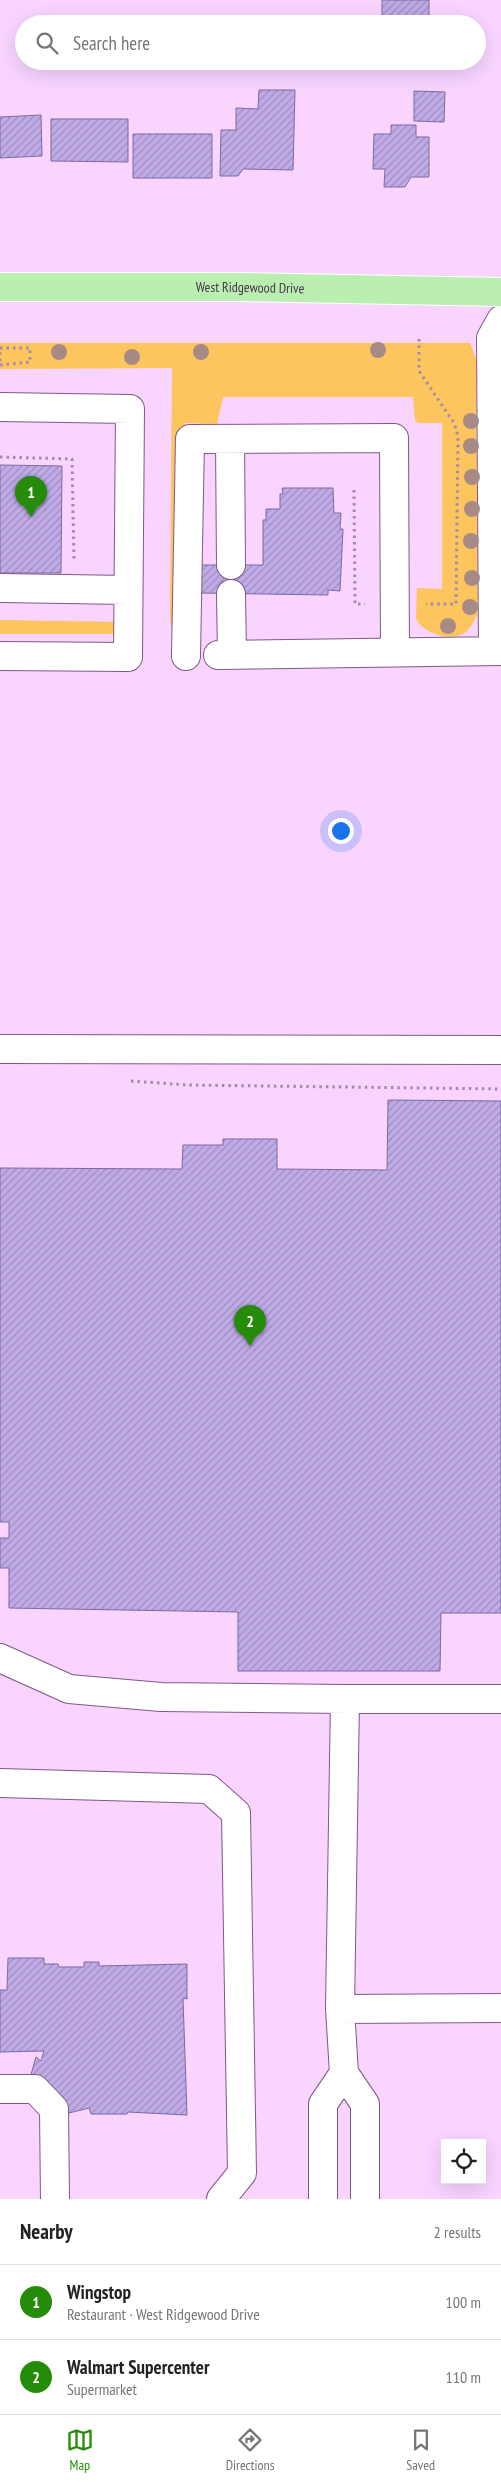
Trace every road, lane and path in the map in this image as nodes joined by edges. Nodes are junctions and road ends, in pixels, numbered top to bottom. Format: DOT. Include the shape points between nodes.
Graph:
graph roads {
  1 [pos="0,287"];
  2 [pos="501,292"];
  3 [pos="501,320"];
  4 [pos="419,339"];
  5 [pos="0,348"];
  6 [pos="0,407"];
  7 [pos="230,438"];
  8 [pos="0,457"];
  9 [pos="354,490"];
  10 [pos="231,565"];
  11 [pos="74,567"];
  12 [pos="0,588"];
  13 [pos="128,590"];
  14 [pos="231,594"];
  15 [pos="373,604"];
  16 [pos="426,604"];
  17 [pos="395,651"];
  18 [pos="497,651"];
  19 [pos="0,656"];
  20 [pos="186,656"];
  21 [pos="0,1049"];
  22 [pos="501,1050"];
  23 [pos="188,1085"];
  24 [pos="501,1089"];
  25 [pos="0,1658"];
  26 [pos="346,1699"];
  27 [pos="501,1699"];
  28 [pos="0,1783"];
  29 [pos="501,2008"];
  30 [pos="340,2010"];
  31 [pos="344,2073"];
  32 [pos="0,2089"];
  33 [pos="55,2199"];
  34 [pos="221,2199"];
  35 [pos="323,2199"];
  36 [pos="365,2199"];
  1 -- 2 [label="main road, West Ridgewood Drive"];
  3 -- 18 [label="lane" via="491,338"];
  4 -- 16 [label="path" via="419,371 454,423 458,436 456,604"];
  5 -- 5 [label="path" via="0,366 30,362 30,348"];
  6 -- 13 [label="lane" via="130,409"];
  7 -- 10 [label="lane"];
  7 -- 17 [label="lane" via="394,438"];
  7 -- 20 [label="lane" via="190,438"];
  8 -- 11 [label="path" via="72,459"];
  9 -- 15 [label="path" via="355,604"];
  12 -- 13 [label="lane"];
  13 -- 19 [label="lane" via="128,657"];
  14 -- 17 [label="lane" via="225,655"];
  17 -- 18 [label="lane"];
  21 -- 22 [label="lane"];
  23 -- 24 [label="path"];
  25 -- 26 [label="lane" via="69,1690 161,1697"];
  26 -- 27 [label="lane"];
  26 -- 30 [label="lane"];
  28 -- 34 [label="lane" via="209,1789 236,1813 242,2173"];
  29 -- 30 [label="lane"];
  30 -- 31 [label="lane"];
  31 -- 35 [label="lane" via="323,2104"];
  31 -- 36 [label="lane" via="366,2104"];
  32 -- 33 [label="lane" via="35,2089 54,2109"];
}
